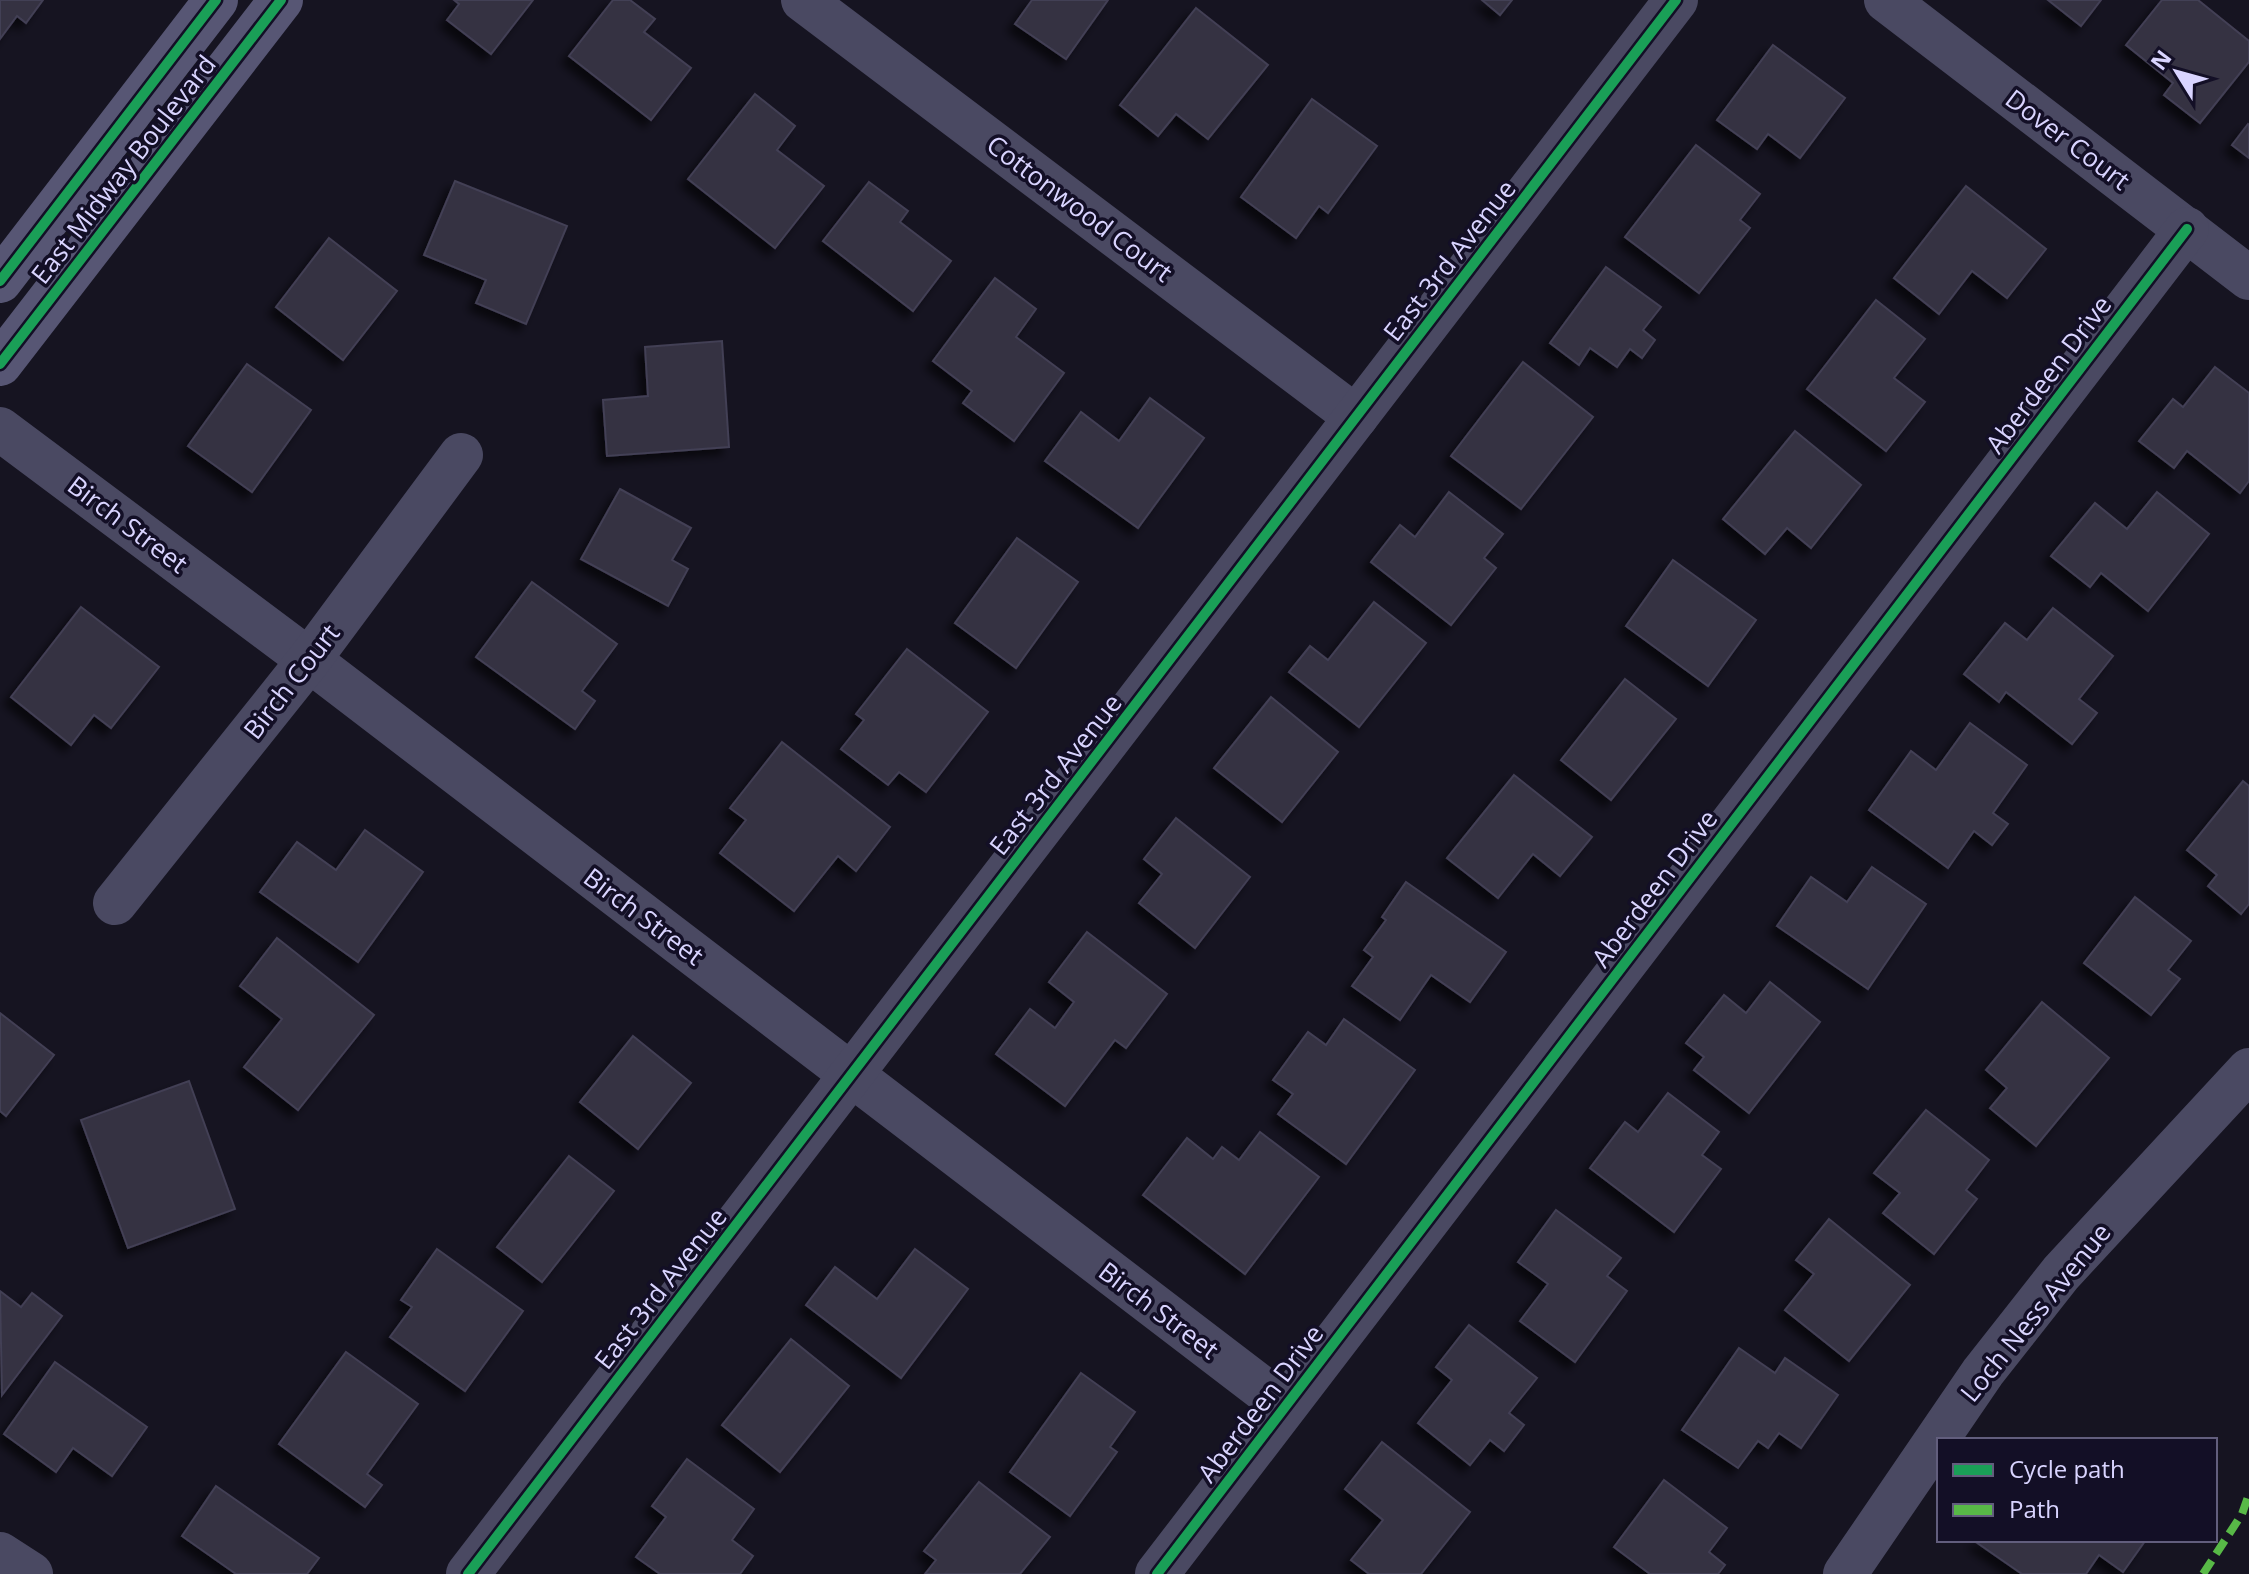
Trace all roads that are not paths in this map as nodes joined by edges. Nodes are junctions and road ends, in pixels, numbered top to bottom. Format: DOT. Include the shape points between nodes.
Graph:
graph roads {
  1 [pos="216,0"];
  2 [pos="281,0"];
  3 [pos="803,0"];
  4 [pos="1676,0"];
  5 [pos="1886,0"];
  6 [pos="2187,229"];
  7 [pos="2249,278"];
  8 [pos="0,281"];
  9 [pos="0,364"];
  10 [pos="1356,417"];
  11 [pos="0,429"];
  12 [pos="461,455"];
  13 [pos="309,660"];
  14 [pos="115,903"];
  15 [pos="2249,1070"];
  16 [pos="851,1075"];
  17 [pos="1285,1406"];
  18 [pos="1938,1438"];
  19 [pos="1937,1439"];
  20 [pos="0,1554"];
  21 [pos="31,1574"];
  22 [pos="468,1574"];
  23 [pos="1157,1574"];
  24 [pos="1845,1574"];
  1 -- 8 [label="main road, East Midway Boulevard"];
  2 -- 9 [label="main road, East Midway Boulevard"];
  3 -- 10 [label="street, Cottonwood Court"];
  4 -- 10 [label="street, East 3rd Avenue"];
  5 -- 6 [label="street, Dover Court"];
  6 -- 7 [label="street, Dover Court"];
  6 -- 17 [label="street, Aberdeen Drive"];
  10 -- 16 [label="street, East 3rd Avenue"];
  11 -- 13 [label="street, Birch Street"];
  12 -- 13 [label="street, Birch Court"];
  13 -- 14 [label="street, Birch Court"];
  13 -- 16 [label="street, Birch Street"];
  15 -- 18 [label="street, Loch Ness Avenue" via="2061,1273"];
  16 -- 17 [label="street, Birch Street"];
  16 -- 22 [label="street, East 3rd Avenue"];
  17 -- 23 [label="street, Aberdeen Drive"];
  19 -- 24 [label="street, Loch Ness Avenue"];
  20 -- 21 [label="street"];
}
